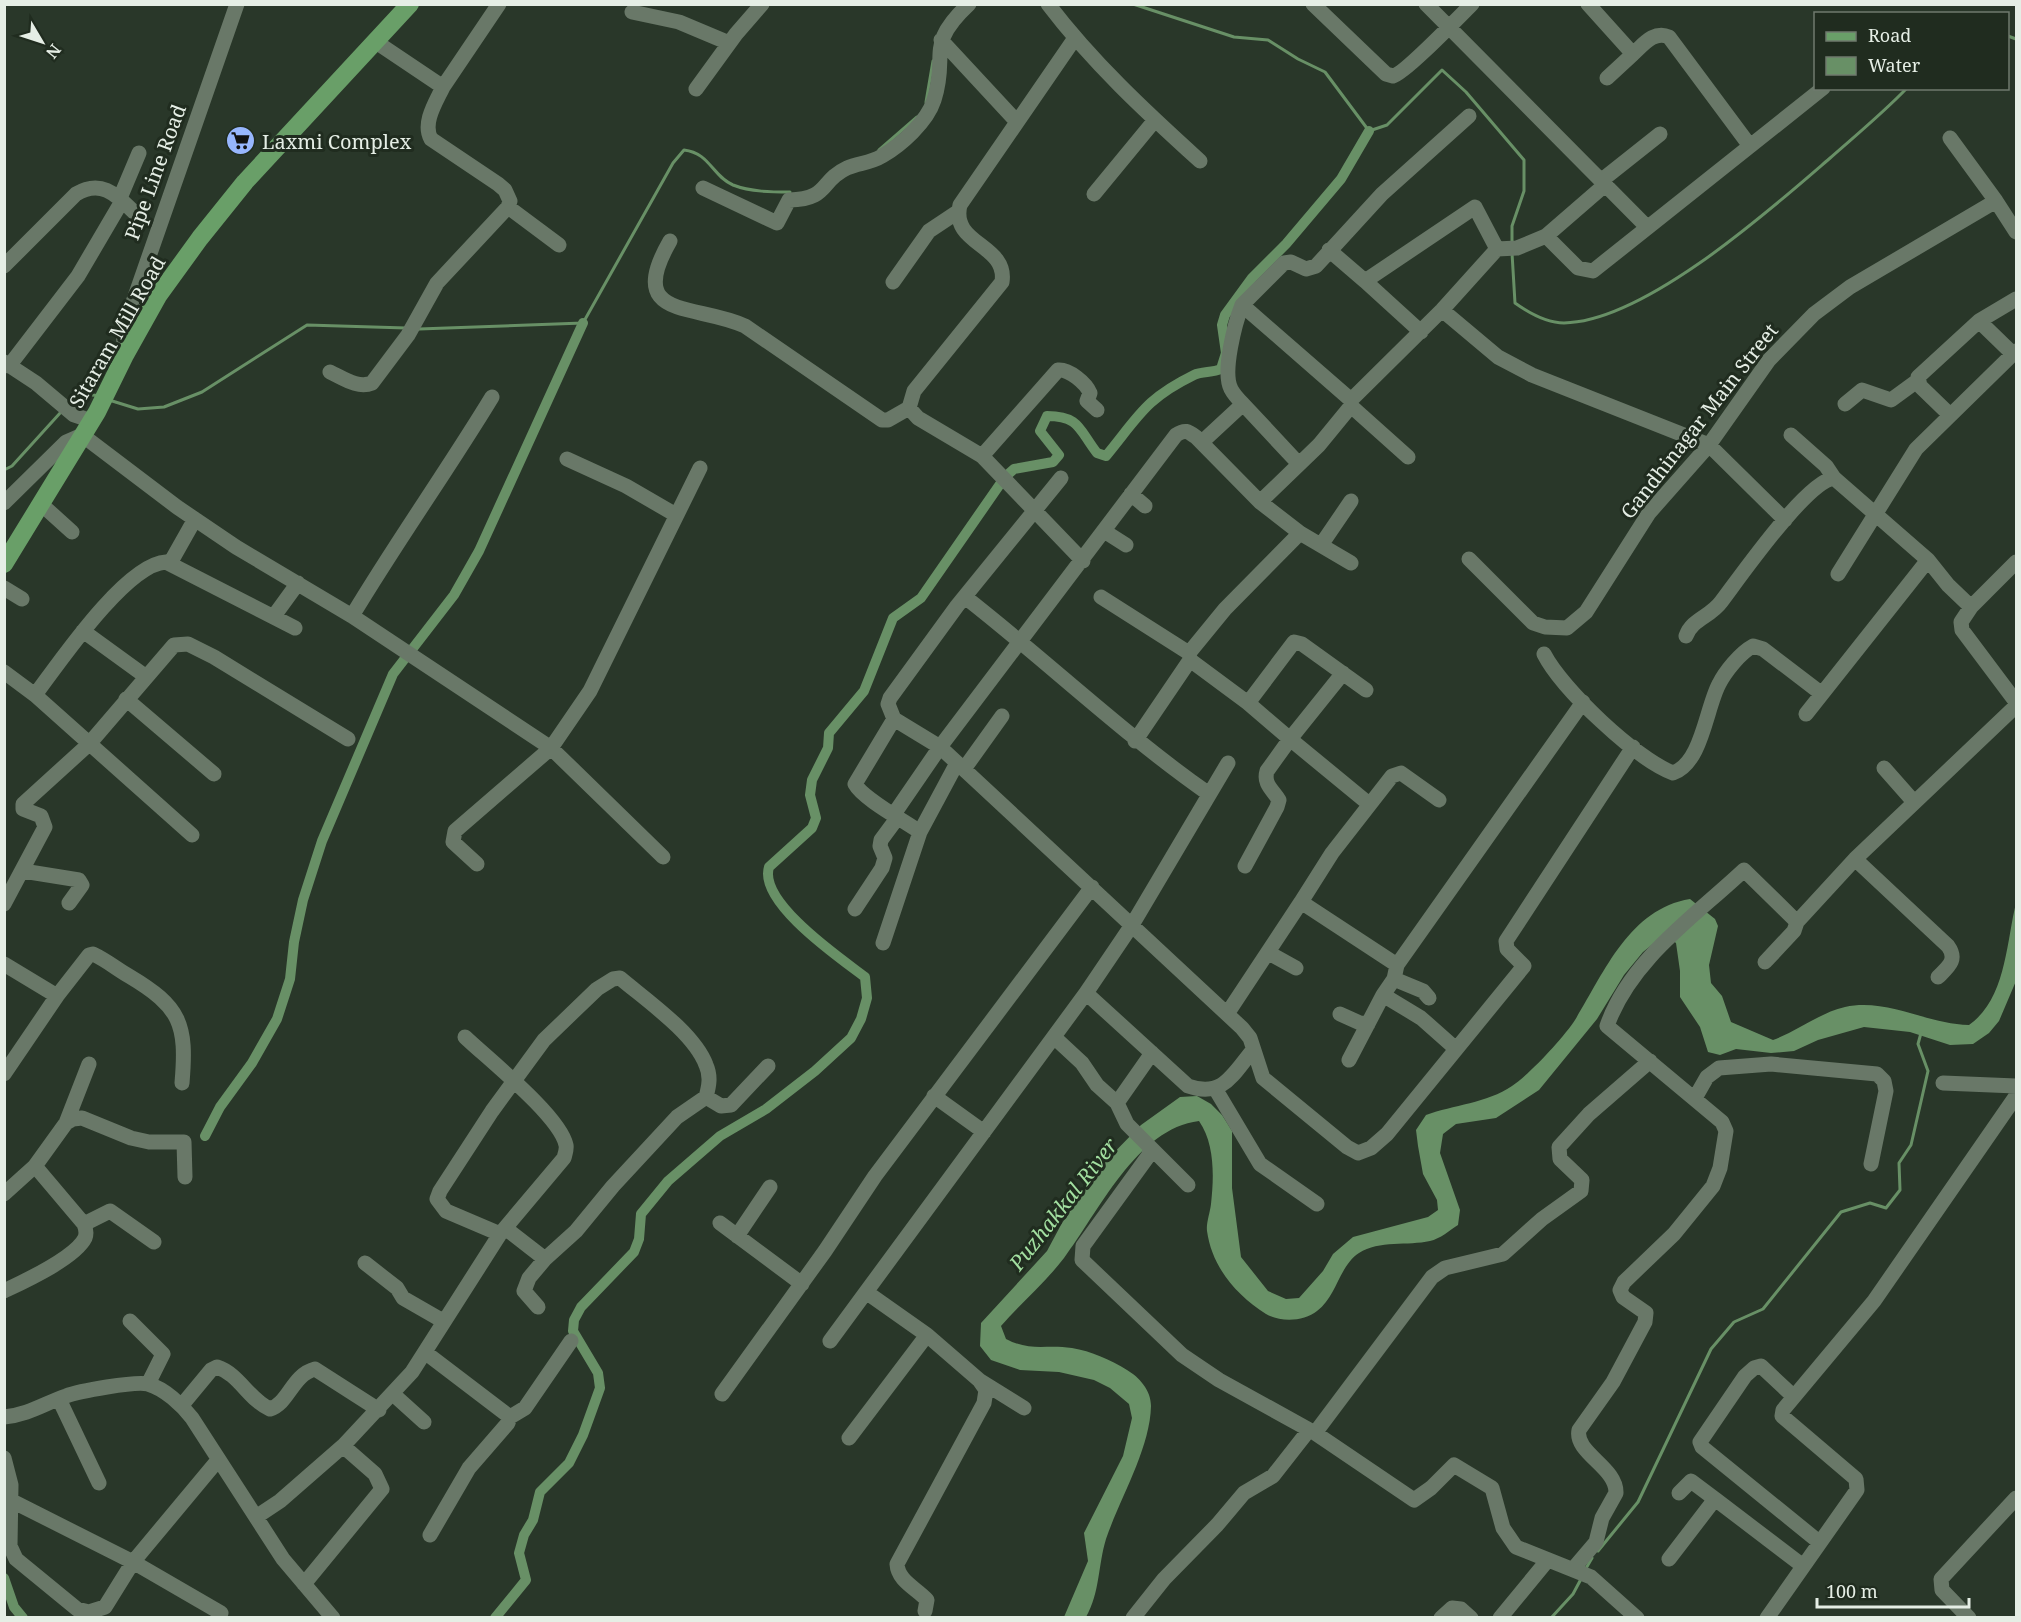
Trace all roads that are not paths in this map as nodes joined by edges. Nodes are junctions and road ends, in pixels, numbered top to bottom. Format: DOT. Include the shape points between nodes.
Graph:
graph roads {
  1 [pos="237,4"];
  2 [pos="410,4"];
  3 [pos="499,4"];
  4 [pos="762,4"];
  5 [pos="969,4"];
  6 [pos="1048,4"];
  7 [pos="1314,4"];
  8 [pos="1426,4"];
  9 [pos="1472,4"];
  10 [pos="1588,4"];
  11 [pos="632,12"];
  12 [pos="1448,26"];
  13 [pos="1075,38"];
  14 [pos="941,40"];
  15 [pos="376,42"];
  16 [pos="729,43"];
  17 [pos="1633,54"];
  18 [pos="1606,78"];
  19 [pos="443,87"];
  20 [pos="696,89"];
  21 [pos="1820,90"];
  22 [pos="1469,116"];
  23 [pos="1155,120"];
  24 [pos="1017,122"];
  25 [pos="1660,134"];
  26 [pos="1950,138"];
  27 [pos="1750,146"];
  28 [pos="139,153"];
  29 [pos="1200,160"];
  30 [pos="1604,182"];
  31 [pos="703,188"];
  32 [pos="1094,194"];
  33 [pos="121,200"];
  34 [pos="1996,201"];
  35 [pos="508,207"];
  36 [pos="958,211"];
  37 [pos="137,215"];
  38 [pos="1647,227"];
  39 [pos="2016,232"];
  40 [pos="1546,236"];
  41 [pos="670,241"];
  42 [pos="559,245"];
  43 [pos="1505,248"];
  44 [pos="1329,250"];
  45 [pos="4,266"];
  46 [pos="1365,281"];
  47 [pos="893,282"];
  48 [pos="2016,299"];
  49 [pos="1242,305"];
  50 [pos="1442,310"];
  51 [pos="1979,321"];
  52 [pos="1421,332"];
  53 [pos="2015,352"];
  54 [pos="125,355"];
  55 [pos="7,364"];
  56 [pos="330,372"];
  57 [pos="1917,381"];
  58 [pos="492,397"];
  59 [pos="1351,403"];
  60 [pos="1243,404"];
  61 [pos="1845,404"];
  62 [pos="909,408"];
  63 [pos="1097,410"];
  64 [pos="1950,415"];
  65 [pos="90,423"];
  66 [pos="1791,435"];
  67 [pos="1202,442"];
  68 [pos="1709,445"];
  69 [pos="982,456"];
  70 [pos="1408,457"];
  71 [pos="567,459"];
  72 [pos="1299,464"];
  73 [pos="700,468"];
  74 [pos="1061,478"];
  75 [pos="1834,478"];
  76 [pos="1131,494"];
  77 [pos="1351,501"];
  78 [pos="1260,502"];
  79 [pos="4,503"];
  80 [pos="41,504"];
  81 [pos="1145,506"];
  82 [pos="1036,510"];
  83 [pos="1877,513"];
  84 [pos="676,515"];
  85 [pos="195,519"];
  86 [pos="1785,520"];
  87 [pos="1104,531"];
  88 [pos="72,532"];
  89 [pos="1300,533"];
  90 [pos="1126,545"];
  91 [pos="1321,545"];
  92 [pos="1469,559"];
  93 [pos="1928,560"];
  94 [pos="1083,561"];
  95 [pos="2016,562"];
  96 [pos="4,564"];
  97 [pos="1351,564"];
  98 [pos="173,565"];
  99 [pos="1838,574"];
  100 [pos="298,583"];
  101 [pos="4,588"];
  102 [pos="965,597"];
  103 [pos="1101,597"];
  104 [pos="22,600"];
  105 [pos="1971,607"];
  106 [pos="274,616"];
  107 [pos="352,616"];
  108 [pos="295,628"];
  109 [pos="83,631"];
  110 [pos="1686,636"];
  111 [pos="1020,640"];
  112 [pos="1544,654"];
  113 [pos="1190,656"];
  114 [pos="4,672"];
  115 [pos="1343,673"];
  116 [pos="145,676"];
  117 [pos="1366,690"];
  118 [pos="1822,693"];
  119 [pos="35,695"];
  120 [pos="126,699"];
  121 [pos="1583,702"];
  122 [pos="1248,703"];
  123 [pos="2016,704"];
  124 [pos="1806,714"];
  125 [pos="1002,716"];
  126 [pos="894,719"];
  127 [pos="348,738"];
  128 [pos="1290,739"];
  129 [pos="1135,741"];
  130 [pos="89,744"];
  131 [pos="940,747"];
  132 [pos="1633,747"];
  133 [pos="551,748"];
  134 [pos="1228,763"];
  135 [pos="960,766"];
  136 [pos="1884,768"];
  137 [pos="214,774"];
  138 [pos="1209,795"];
  139 [pos="1439,800"];
  140 [pos="1914,802"];
  141 [pos="1368,804"];
  142 [pos="896,815"];
  143 [pos="920,832"];
  144 [pos="192,835"];
  145 [pos="663,857"];
  146 [pos="1855,859"];
  147 [pos="477,864"];
  148 [pos="1245,866"];
  149 [pos="23,871"];
  150 [pos="1092,887"];
  151 [pos="1301,902"];
  152 [pos="69,903"];
  153 [pos="4,904"];
  154 [pos="855,909"];
  155 [pos="1797,922"];
  156 [pos="1132,925"];
  157 [pos="883,943"];
  158 [pos="1269,952"];
  159 [pos="1765,962"];
  160 [pos="4,964"];
  161 [pos="1296,968"];
  162 [pos="1395,972"];
  163 [pos="1938,977"];
  164 [pos="1086,993"];
  165 [pos="1383,995"];
  166 [pos="57,996"];
  167 [pos="1429,998"];
  168 [pos="1227,1014"];
  169 [pos="1340,1014"];
  170 [pos="1368,1024"];
  171 [pos="465,1037"];
  172 [pos="1054,1037"];
  173 [pos="1456,1049"];
  174 [pos="1252,1050"];
  175 [pos="1152,1053"];
  176 [pos="10,1054"];
  177 [pos="1349,1060"];
  178 [pos="1650,1061"];
  179 [pos="89,1064"];
  180 [pos="768,1066"];
  181 [pos="4,1074"];
  182 [pos="513,1082"];
  183 [pos="182,1083"];
  184 [pos="1943,1083"];
  185 [pos="2016,1086"];
  186 [pos="1216,1090"];
  187 [pos="934,1096"];
  188 [pos="2016,1096"];
  189 [pos="706,1097"];
  190 [pos="1695,1098"];
  191 [pos="1117,1103"];
  192 [pos="66,1123"];
  193 [pos="984,1132"];
  194 [pos="1150,1148"];
  195 [pos="1871,1164"];
  196 [pos="35,1166"];
  197 [pos="185,1178"];
  198 [pos="1188,1185"];
  199 [pos="770,1187"];
  200 [pos="4,1194"];
  201 [pos="1317,1204"];
  202 [pos="84,1224"];
  203 [pos="720,1224"];
  204 [pos="502,1231"];
  205 [pos="737,1236"];
  206 [pos="154,1242"];
  207 [pos="545,1259"];
  208 [pos="365,1263"];
  209 [pos="802,1284"];
  210 [pos="4,1291"];
  211 [pos="866,1292"];
  212 [pos="538,1307"];
  213 [pos="130,1321"];
  214 [pos="443,1321"];
  215 [pos="927,1335"];
  216 [pos="571,1341"];
  217 [pos="830,1341"];
  218 [pos="426,1353"];
  219 [pos="980,1380"];
  220 [pos="148,1384"];
  221 [pos="393,1394"];
  222 [pos="722,1394"];
  223 [pos="1793,1396"];
  224 [pos="59,1399"];
  225 [pos="182,1406"];
  226 [pos="1024,1408"];
  227 [pos="379,1410"];
  228 [pos="4,1417"];
  229 [pos="510,1417"];
  230 [pos="424,1422"];
  231 [pos="1312,1431"];
  232 [pos="849,1438"];
  233 [pos="344,1446"];
  234 [pos="4,1458"];
  235 [pos="218,1460"];
  236 [pos="99,1483"];
  237 [pos="1679,1493"];
  238 [pos="2016,1498"];
  239 [pos="1715,1499"];
  240 [pos="10,1500"];
  241 [pos="256,1517"];
  242 [pos="430,1535"];
  243 [pos="1819,1542"];
  244 [pos="1669,1559"];
  245 [pos="1547,1561"];
  246 [pos="134,1562"];
  247 [pos="1803,1566"];
  248 [pos="1582,1573"];
  249 [pos="304,1584"];
  250 [pos="925,1611"];
  251 [pos="221,1613"];
  252 [pos="333,1617"];
  253 [pos="1133,1617"];
  254 [pos="1441,1617"];
  255 [pos="1471,1617"];
  256 [pos="1500,1617"];
  257 [pos="1637,1617"];
  258 [pos="1767,1617"];
  259 [pos="1969,1617"];
  1 -- 54 [label="street, Pipe Line Road" via="123,331"];
  2 -- 15 [label="main road, Sitaram Mill Road"];
  3 -- 19 [label="street"];
  4 -- 16 [label="street"];
  5 -- 14 [label="street"];
  6 -- 13 [label="street"];
  7 -- 12 [label="street" via="1386,74 1394,76 1408,68"];
  8 -- 12 [label="street"];
  9 -- 12 [label="street"];
  10 -- 17 [label="street"];
  11 -- 16 [label="street" via="679,22"];
  12 -- 30 [label="street"];
  13 -- 23 [label="street"];
  13 -- 24 [label="street"];
  14 -- 24 [label="street"];
  14 -- 31 [label="street" via="934,102 917,126 883,156 840,172 815,197 789,200 779,222"];
  15 -- 19 [label="street"];
  15 -- 54 [label="main road, Sitaram Mill Road" via="245,182 200,238 158,296"];
  16 -- 20 [label="street"];
  17 -- 18 [label="street"];
  17 -- 27 [label="street" via="1655,35 1669,37"];
  19 -- 35 [label="street" via="429,118 428,133 505,190 510,201"];
  21 -- 27 [label="street"];
  22 -- 44 [label="street" via="1382,194"];
  23 -- 29 [label="street"];
  23 -- 32 [label="street"];
  24 -- 36 [label="street"];
  25 -- 30 [label="street"];
  26 -- 34 [label="street"];
  27 -- 38 [label="street"];
  28 -- 33 [label="street"];
  30 -- 38 [label="street"];
  30 -- 40 [label="street"];
  33 -- 37 [label="street"];
  33 -- 45 [label="street" via="101,188 87,187"];
  33 -- 55 [label="street" via="78,276"];
  34 -- 39 [label="street"];
  34 -- 68 [label="street, Gandhinagar Main Street" via="1850,287 1814,315 1769,360"];
  35 -- 42 [label="street"];
  35 -- 56 [label="street" via="447,270 412,329 372,383 358,385"];
  36 -- 47 [label="street" via="929,231"];
  36 -- 62 [label="street" via="963,230 1004,270 1002,282 914,391"];
  38 -- 40 [label="street" via="1600,267 1585,271"];
  40 -- 43 [label="street"];
  41 -- 62 [label="street" via="654,275 656,290 663,301 745,326 882,420"];
  43 -- 46 [label="street" via="1475,207"];
  43 -- 50 [label="street"];
  44 -- 46 [label="street"];
  44 -- 49 [label="street" via="1310,269 1284,263"];
  46 -- 52 [label="street"];
  48 -- 51 [label="street"];
  49 -- 59 [label="street"];
  49 -- 60 [label="street" via="1232,338 1228,374 1231,389"];
  50 -- 52 [label="street"];
  50 -- 68 [label="street" via="1498,357 1515,366"];
  51 -- 53 [label="street"];
  51 -- 57 [label="street"];
  52 -- 59 [label="street"];
  53 -- 64 [label="street"];
  54 -- 65 [label="main road, Sitaram Mill Road"];
  55 -- 65 [label="street"];
  57 -- 61 [label="street" via="1891,400 1862,390"];
  57 -- 64 [label="street"];
  58 -- 107 [label="street"];
  59 -- 70 [label="street"];
  59 -- 72 [label="street"];
  60 -- 67 [label="street"];
  60 -- 72 [label="street"];
  62 -- 69 [label="street" via="918,418"];
  63 -- 69 [label="street" via="1087,400 1090,393 1086,386 1066,370 1058,370"];
  64 -- 83 [label="street" via="1916,449"];
  65 -- 79 [label="street"];
  65 -- 80 [label="main road, Sitaram Mill Road"];
  65 -- 85 [label="street"];
  66 -- 75 [label="street"];
  67 -- 76 [label="street" via="1189,431 1176,435"];
  67 -- 78 [label="street"];
  68 -- 86 [label="street"];
  68 -- 92 [label="street, Gandhinagar Main Street" via="1649,513 1586,612 1567,628 1533,622"];
  69 -- 82 [label="street"];
  71 -- 84 [label="street"];
  72 -- 78 [label="street"];
  73 -- 84 [label="street"];
  74 -- 82 [label="street"];
  75 -- 83 [label="street"];
  75 -- 86 [label="street" via="1822,483"];
  76 -- 81 [label="street"];
  76 -- 87 [label="street"];
  77 -- 91 [label="street"];
  78 -- 89 [label="street"];
  80 -- 88 [label="street"];
  80 -- 96 [label="main road, Sitaram Mill Road"];
  82 -- 94 [label="street"];
  82 -- 102 [label="street"];
  83 -- 93 [label="street"];
  83 -- 99 [label="street"];
  84 -- 133 [label="street" via="661,553 590,691"];
  85 -- 98 [label="street" via="173,558"];
  85 -- 100 [label="street"];
  86 -- 110 [label="street" via="1712,613 1694,622"];
  87 -- 90 [label="street"];
  87 -- 94 [label="street"];
  89 -- 91 [label="street"];
  89 -- 113 [label="street" via="1225,609"];
  91 -- 97 [label="street"];
  93 -- 105 [label="street"];
  93 -- 118 [label="street"];
  94 -- 111 [label="street"];
  95 -- 105 [label="street"];
  98 -- 106 [label="street"];
  98 -- 109 [label="street" via="156,562 146,568"];
  100 -- 106 [label="street"];
  100 -- 107 [label="street"];
  101 -- 104 [label="street"];
  102 -- 111 [label="street"];
  102 -- 126 [label="street" via="890,698 889,709"];
  103 -- 113 [label="street"];
  105 -- 123 [label="street" via="1961,622 1962,630"];
  106 -- 108 [label="street"];
  107 -- 133 [label="street"];
  109 -- 116 [label="street"];
  109 -- 119 [label="street"];
  111 -- 129 [label="street"];
  111 -- 131 [label="street"];
  112 -- 121 [label="street" via="1552,669"];
  113 -- 122 [label="street"];
  113 -- 129 [label="street"];
  114 -- 119 [label="street"];
  115 -- 117 [label="street"];
  115 -- 122 [label="street" via="1294,642"];
  115 -- 128 [label="street"];
  116 -- 120 [label="street"];
  116 -- 127 [label="street" via="174,645 188,644 249,676"];
  118 -- 124 [label="street"];
  118 -- 132 [label="street" via="1763,649 1753,646 1719,682 1697,746 1680,771 1664,769"];
  119 -- 130 [label="street"];
  120 -- 130 [label="street"];
  120 -- 137 [label="street"];
  121 -- 132 [label="street"];
  121 -- 162 [label="street"];
  122 -- 128 [label="street"];
  123 -- 140 [label="street"];
  125 -- 135 [label="street"];
  126 -- 131 [label="street"];
  126 -- 142 [label="street" via="855,784"];
  128 -- 141 [label="street"];
  128 -- 148 [label="street" via="1266,771 1268,786 1279,800"];
  129 -- 138 [label="street"];
  130 -- 144 [label="street"];
  130 -- 149 [label="street" via="16,805 41,816 45,826"];
  131 -- 135 [label="street"];
  131 -- 142 [label="street"];
  132 -- 173 [label="street" via="1506,941 1507,948 1524,966"];
  133 -- 145 [label="street"];
  133 -- 147 [label="street" via="455,831 453,842"];
  134 -- 138 [label="street"];
  135 -- 143 [label="street"];
  135 -- 150 [label="street"];
  136 -- 140 [label="street"];
  138 -- 156 [label="street"];
  139 -- 141 [label="street" via="1412,779 1396,773"];
  140 -- 146 [label="street"];
  141 -- 151 [label="street"];
  142 -- 143 [label="street"];
  142 -- 154 [label="street" via="881,840 885,858 882,868"];
  143 -- 157 [label="street"];
  146 -- 155 [label="street"];
  146 -- 163 [label="street" via="1953,953 1952,963"];
  149 -- 152 [label="street" via="79,880 80,890"];
  149 -- 153 [label="street"];
  150 -- 156 [label="street"];
  150 -- 187 [label="street"];
  151 -- 158 [label="street"];
  151 -- 162 [label="street"];
  155 -- 159 [label="street" via="1794,931"];
  155 -- 178 [label="street" via="1744,870 1707,901 1651,956 1616,1000 1607,1026"];
  156 -- 164 [label="street"];
  156 -- 168 [label="street"];
  158 -- 161 [label="street"];
  158 -- 168 [label="street"];
  160 -- 166 [label="street"];
  162 -- 165 [label="street"];
  162 -- 167 [label="street"];
  164 -- 172 [label="street"];
  164 -- 175 [label="street"];
  165 -- 170 [label="street"];
  165 -- 173 [label="street" via="1421,1018"];
  166 -- 176 [label="street"];
  166 -- 183 [label="street" via="93,954 144,985 175,1011 181,1029"];
  168 -- 174 [label="street" via="1250,1038"];
  169 -- 170 [label="street"];
  170 -- 177 [label="street"];
  171 -- 182 [label="street"];
  172 -- 191 [label="street"];
  172 -- 193 [label="street"];
  173 -- 174 [label="street" via="1387,1134 1358,1153 1263,1078"];
  174 -- 186 [label="street"];
  175 -- 186 [label="street" via="1188,1086 1204,1092"];
  175 -- 191 [label="street"];
  176 -- 181 [label="street"];
  178 -- 190 [label="street"];
  178 -- 231 [label="street" via="1589,1114 1559,1147 1560,1159 1582,1180 1581,1191 1503,1254 1445,1268 1432,1277"];
  179 -- 192 [label="street"];
  180 -- 189 [label="street" via="731,1105 721,1106"];
  182 -- 189 [label="street" via="551,1033 597,989 620,978 691,1040 706,1065 710,1082"];
  182 -- 204 [label="street" via="539,1106 567,1147 564,1158"];
  182 -- 204 [label="street" via="437,1199 446,1212"];
  184 -- 185 [label="street"];
  186 -- 201 [label="street" via="1260,1164"];
  187 -- 193 [label="street"];
  187 -- 209 [label="street"];
  188 -- 223 [label="street" via="1874,1301"];
  189 -- 207 [label="street" via="677,1117 576,1232"];
  190 -- 195 [label="street" via="1707,1077 1719,1068 1771,1064 1877,1074 1886,1091"];
  190 -- 248 [label="street" via="1722,1122 1726,1131 1720,1168 1713,1186 1674,1234 1620,1290 1623,1297 1646,1313 1646,1322 1577,1437 1616,1487"];
  191 -- 194 [label="street" via="1127,1124"];
  192 -- 196 [label="street"];
  192 -- 197 [label="street" via="82,1118 131,1138 184,1142"];
  193 -- 211 [label="street"];
  194 -- 198 [label="street"];
  194 -- 231 [label="street" via="1149,1155 1083,1246 1082,1260 1182,1355"];
  196 -- 200 [label="street"];
  196 -- 202 [label="street"];
  199 -- 205 [label="street"];
  202 -- 206 [label="street" via="110,1211"];
  202 -- 210 [label="street" via="85,1239 74,1250"];
  203 -- 205 [label="street"];
  204 -- 207 [label="street"];
  204 -- 214 [label="street"];
  205 -- 209 [label="street"];
  207 -- 212 [label="street" via="524,1291"];
  208 -- 214 [label="street" via="397,1288 402,1298"];
  209 -- 222 [label="street"];
  211 -- 215 [label="street"];
  211 -- 217 [label="street"];
  213 -- 220 [label="street" via="163,1357"];
  214 -- 218 [label="street"];
  215 -- 219 [label="street"];
  215 -- 232 [label="street"];
  216 -- 229 [label="street" via="525,1408"];
  218 -- 221 [label="street"];
  218 -- 229 [label="street"];
  219 -- 226 [label="street"];
  219 -- 250 [label="street" via="986,1390 984,1402 897,1564 902,1578 927,1600"];
  220 -- 224 [label="street" via="86,1390"];
  220 -- 225 [label="street"];
  221 -- 227 [label="street"];
  221 -- 230 [label="street"];
  223 -- 243 [label="street" via="1782,1416 1856,1479 1853,1498"];
  223 -- 243 [label="street" via="1761,1366 1754,1368 1700,1442"];
  224 -- 228 [label="street" via="26,1414"];
  224 -- 236 [label="street"];
  225 -- 227 [label="street" via="217,1367 270,1409 294,1383 315,1369"];
  225 -- 235 [label="street"];
  227 -- 233 [label="street"];
  229 -- 242 [label="street" via="469,1468"];
  231 -- 245 [label="street" via="1414,1500 1454,1465 1492,1488 1503,1528 1516,1547"];
  231 -- 253 [label="street" via="1274,1476 1244,1493"];
  233 -- 241 [label="street"];
  233 -- 249 [label="street" via="375,1474 382,1489"];
  234 -- 240 [label="street"];
  235 -- 241 [label="street"];
  235 -- 246 [label="street"];
  237 -- 239 [label="street" via="1691,1481"];
  238 -- 259 [label="street" via="1941,1579 1942,1590"];
  239 -- 244 [label="street"];
  239 -- 247 [label="street"];
  240 -- 246 [label="street"];
  240 -- 246 [label="street" via="10,1546 16,1559 77,1609 98,1611 105,1607"];
  241 -- 249 [label="street" via="282,1559"];
  243 -- 247 [label="street"];
  245 -- 248 [label="street"];
  245 -- 256 [label="street"];
  246 -- 251 [label="street"];
  247 -- 258 [label="street"];
  248 -- 257 [label="street"];
  249 -- 252 [label="street"];
  254 -- 255 [label="street" via="1452,1608"];
}
